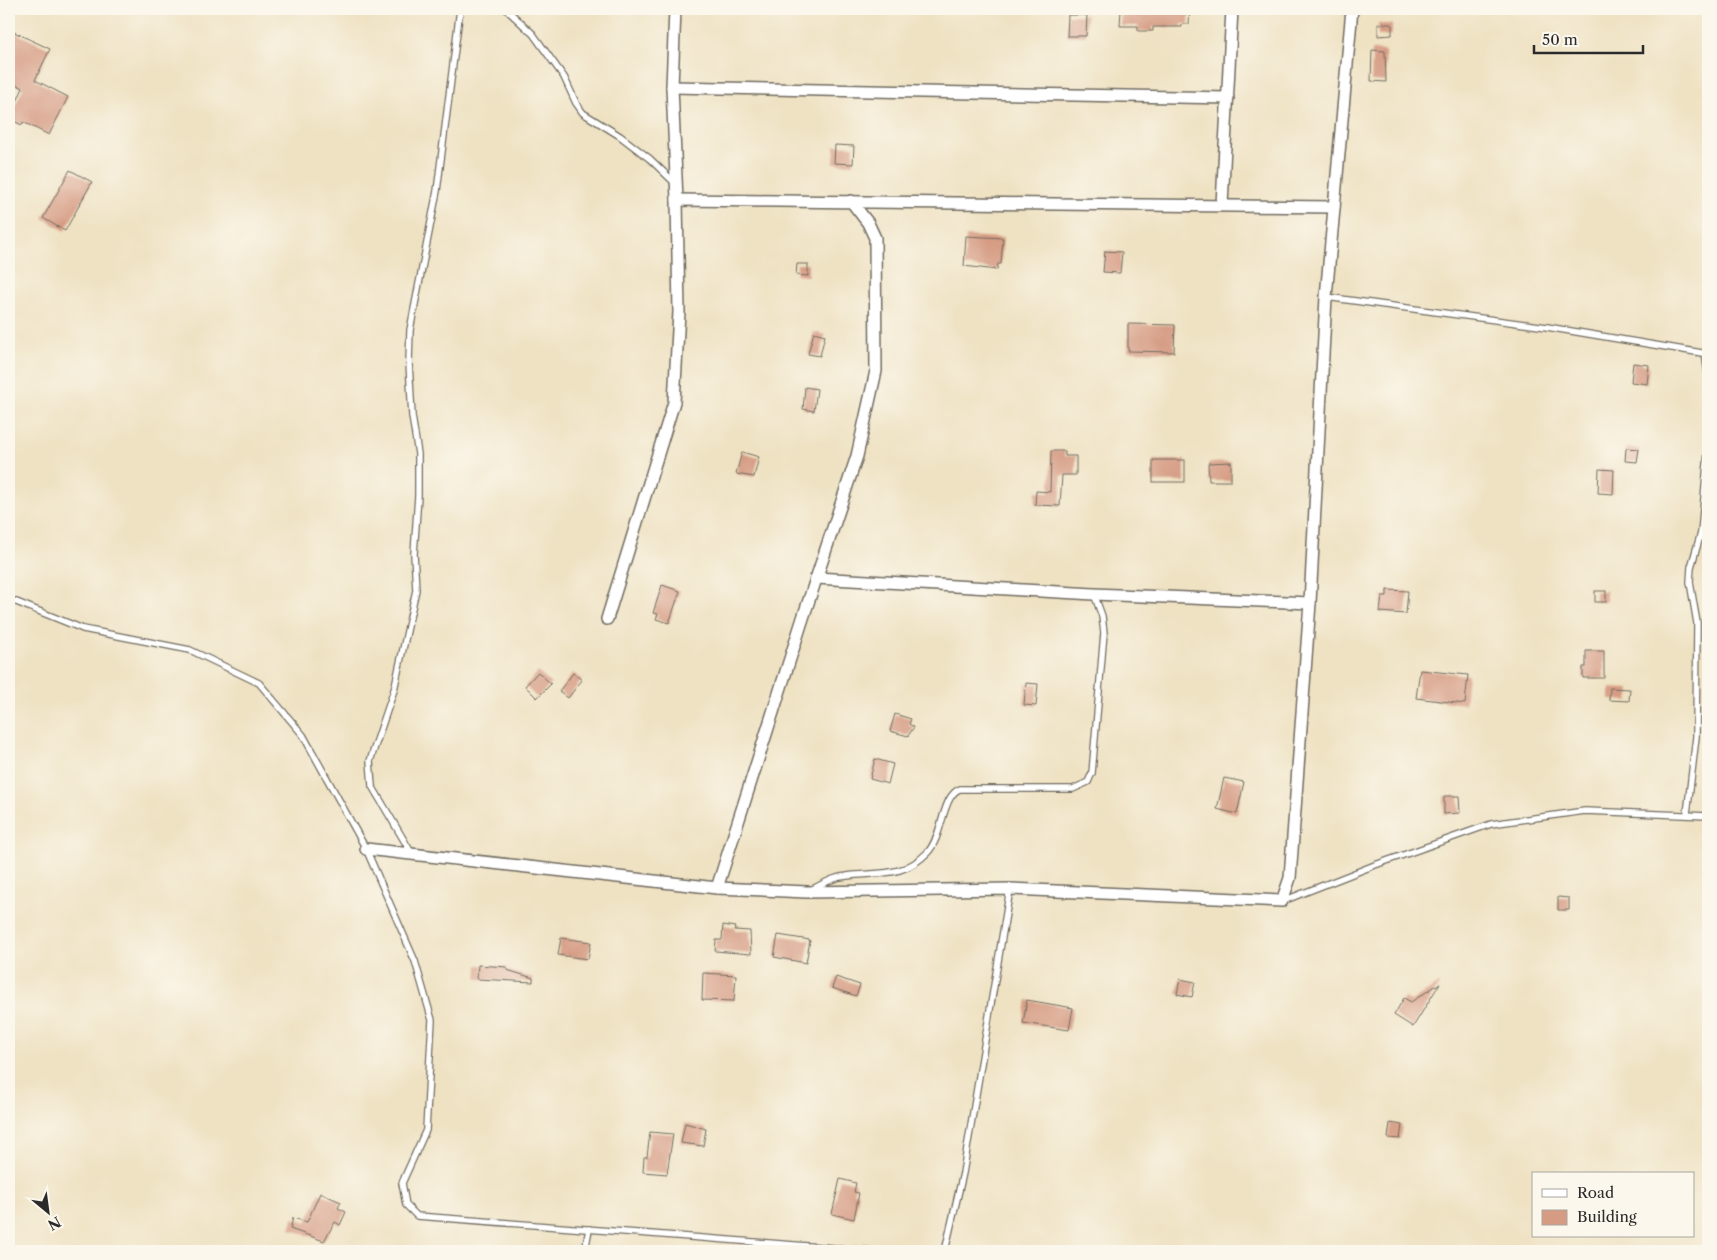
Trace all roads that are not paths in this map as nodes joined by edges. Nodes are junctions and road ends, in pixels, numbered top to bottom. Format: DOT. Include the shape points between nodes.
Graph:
graph roads {
  1 [pos="460,9"];
  2 [pos="506,9"];
  3 [pos="675,9"];
  4 [pos="1232,9"];
  5 [pos="1352,9"];
  6 [pos="672,87"];
  7 [pos="1228,98"];
  8 [pos="675,183"];
  9 [pos="677,200"];
  10 [pos="851,201"];
  11 [pos="1222,205"];
  12 [pos="1334,207"];
  13 [pos="1326,297"];
  14 [pos="1707,354"];
  15 [pos="1708,374"];
  16 [pos="1708,452"];
  17 [pos="816,578"];
  18 [pos="1094,594"];
  19 [pos="9,599"];
  20 [pos="1310,603"];
  21 [pos="607,619"];
  22 [pos="1687,814"];
  23 [pos="1708,816"];
  24 [pos="366,849"];
  25 [pos="412,854"];
  26 [pos="717,888"];
  27 [pos="1010,889"];
  28 [pos="807,892"];
  29 [pos="1282,901"];
  30 [pos="589,1229"];
  31 [pos="585,1251"];
  32 [pos="872,1251"];
  33 [pos="945,1251"];
  1 -- 25 [label="lane" via="437,191 410,330 411,407 418,471 414,554 416,590 394,690 370,761 372,786"];
  2 -- 8 [label="lane" via="533,34 564,77 583,113 620,136"];
  3 -- 6 [label="street"];
  4 -- 7 [label="street"];
  5 -- 12 [label="street"];
  6 -- 7 [label="street"];
  6 -- 8 [label="street"];
  7 -- 11 [label="street"];
  8 -- 9 [label="street"];
  9 -- 10 [label="street"];
  9 -- 21 [label="street" via="679,312 674,402"];
  10 -- 11 [label="street"];
  10 -- 17 [label="street" via="868,222 875,238 876,371 857,456"];
  11 -- 12 [label="street"];
  12 -- 13 [label="street"];
  13 -- 14 [label="lane" via="1547,327"];
  13 -- 20 [label="street"];
  14 -- 15 [label="lane"];
  16 -- 22 [label="lane" via="1701,533 1690,582 1697,623 1696,737"];
  17 -- 18 [label="street"];
  17 -- 26 [label="street"];
  18 -- 20 [label="street"];
  18 -- 28 [label="lane" via="1104,633 1092,773 1088,782 1073,789 954,791 949,797 934,844 905,869 890,874 833,879"];
  19 -- 24 [label="lane" via="84,629 190,650 259,683 303,735"];
  20 -- 29 [label="street" via="1290,878"];
  22 -- 23 [label="lane"];
  22 -- 29 [label="lane" via="1585,811 1491,824"];
  24 -- 25 [label="street"];
  24 -- 30 [label="lane" via="415,961 432,1020 426,1130 402,1183 406,1206 417,1216"];
  25 -- 26 [label="street"];
  26 -- 28 [label="street"];
  27 -- 28 [label="street"];
  27 -- 29 [label="street"];
  27 -- 33 [label="lane" via="963,1173"];
  30 -- 31 [label="lane"];
  30 -- 32 [label="lane"];
}
